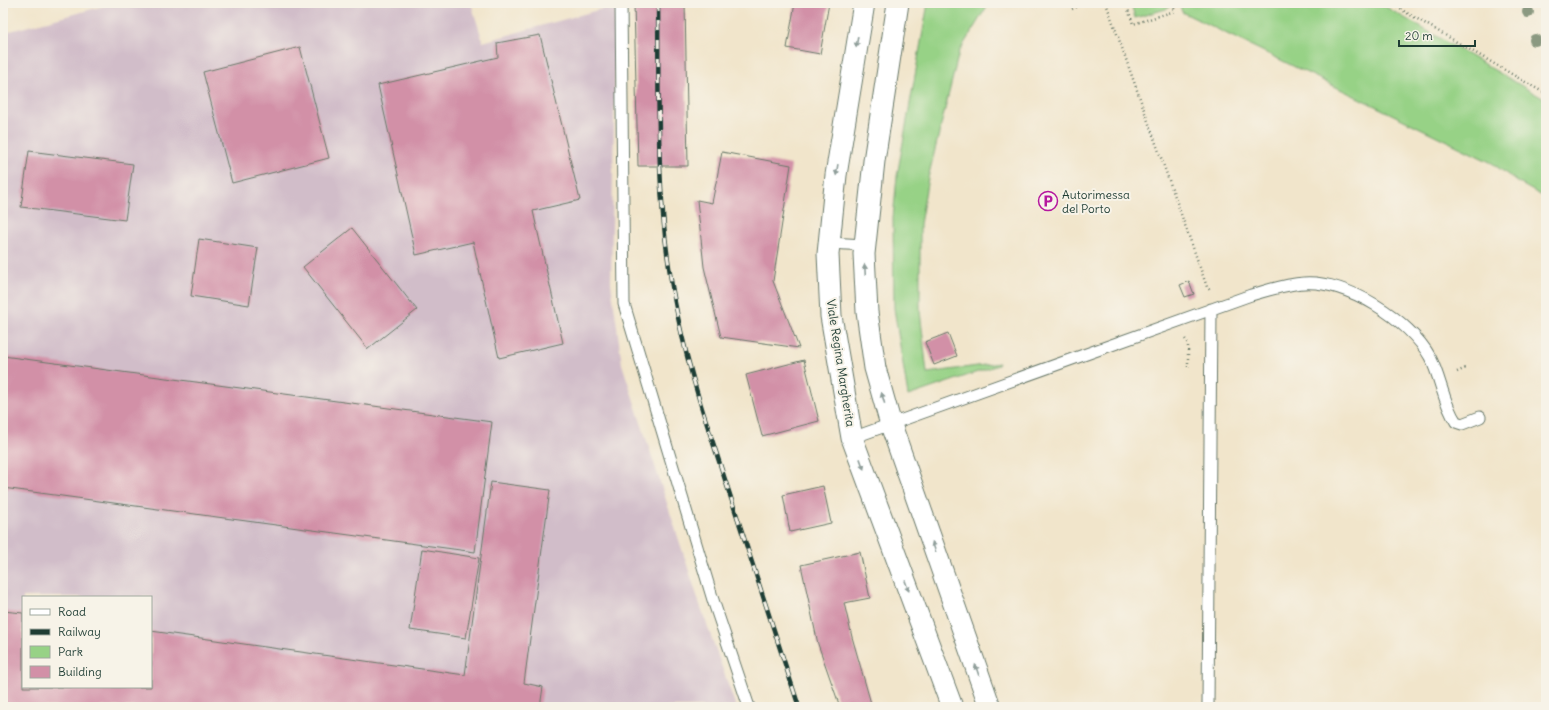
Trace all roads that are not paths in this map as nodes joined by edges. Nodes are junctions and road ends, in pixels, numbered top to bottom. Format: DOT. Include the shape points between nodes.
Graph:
graph roads {
  1 [pos="621,3"];
  2 [pos="864,3"];
  3 [pos="898,3"];
  4 [pos="829,243"];
  5 [pos="865,245"];
  6 [pos="1211,309"];
  7 [pos="1480,417"];
  8 [pos="891,425"];
  9 [pos="852,438"];
  10 [pos="748,707"];
  11 [pos="952,707"];
  12 [pos="990,707"];
  13 [pos="1208,707"];
  1 -- 10 [label="lane" via="624,304"];
  2 -- 4 [label="street, Viale Regina Margherita, one-way" via="836,175"];
  3 -- 5 [label="street" via="874,161"];
  4 -- 5 [label="lane"];
  4 -- 9 [label="street, Viale Regina Margherita" via="831,316"];
  8 -- 5 [label="street, one-way" via="872,352 867,312"];
  6 -- 7 [label="lane" via="1282,286 1306,283 1348,291 1398,320 1417,338 1430,357 1448,408 1456,422 1462,424"];
  6 -- 8 [label="lane"];
  6 -- 13 [label="lane"];
  8 -- 9 [label="lane"];
  12 -- 8 [label="street, one-way"];
  9 -- 11 [label="street, Viale Regina Margherita, one-way"];
}
